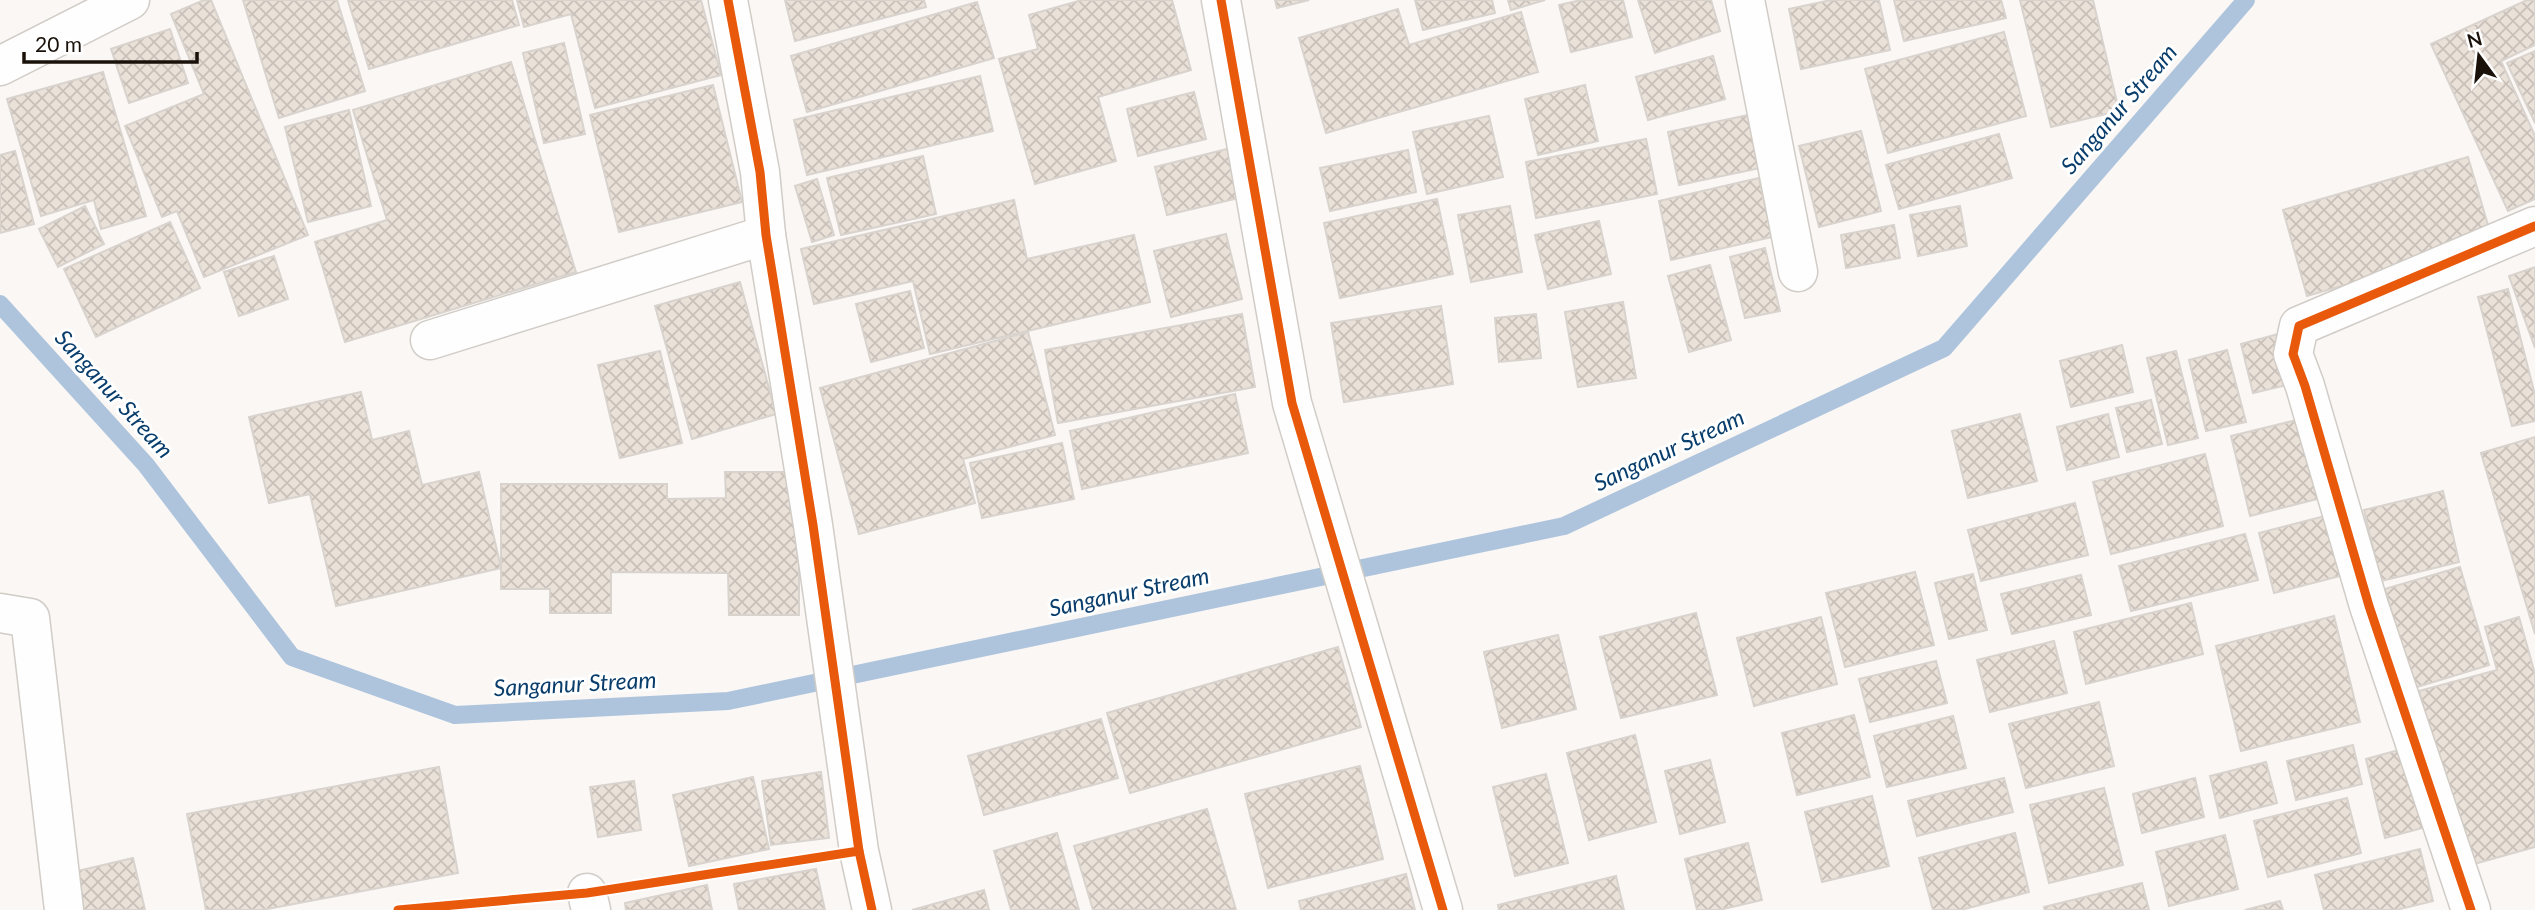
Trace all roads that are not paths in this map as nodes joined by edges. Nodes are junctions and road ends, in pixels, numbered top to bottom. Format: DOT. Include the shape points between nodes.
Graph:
graph roads {
  1 [pos="130,0"];
  2 [pos="728,0"];
  3 [pos="1221,0"];
  4 [pos="1745,0"];
  5 [pos="0,66"];
  6 [pos="2535,226"];
  7 [pos="766,234"];
  8 [pos="1798,272"];
  9 [pos="430,340"];
  10 [pos="0,613"];
  11 [pos="64,910"];
  12 [pos="873,910"];
  13 [pos="1443,910"];
  14 [pos="2471,910"];
  1 -- 5 [label="street"];
  2 -- 7 [label="street" via="760,172"];
  3 -- 13 [label="street" via="1292,403"];
  4 -- 8 [label="street"];
  6 -- 14 [label="street" via="2299,326 2293,354 2369,606"];
  7 -- 9 [label="street"];
  7 -- 12 [label="street" via="859,851"];
  10 -- 11 [label="street" via="30,618"];
}
